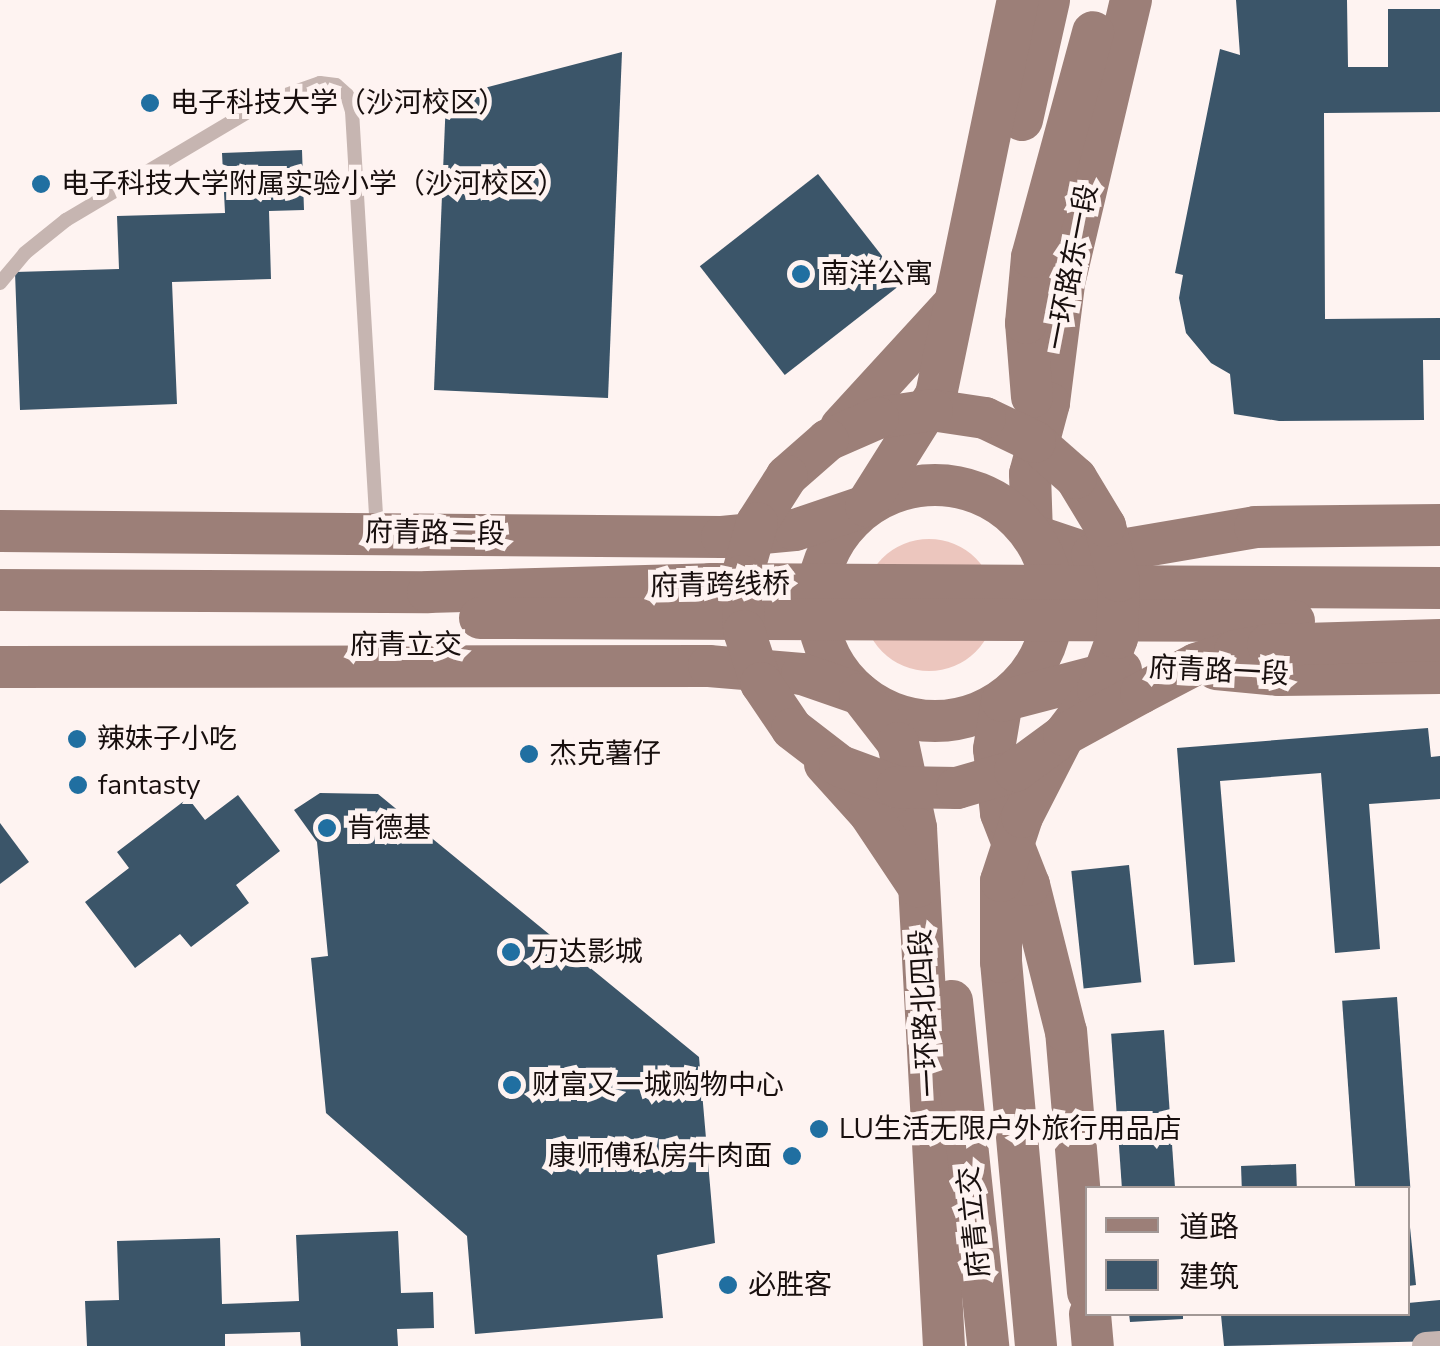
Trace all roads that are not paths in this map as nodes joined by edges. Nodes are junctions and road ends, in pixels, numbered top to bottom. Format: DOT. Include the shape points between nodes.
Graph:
graph roads {
  1 [pos="1018,0"];
  2 [pos="1049,0"];
  3 [pos="1101,0"];
  4 [pos="1131,0"];
  5 [pos="0,284"];
  6 [pos="828,440"];
  7 [pos="1076,478"];
  8 [pos="866,506"];
  9 [pos="1440,525"];
  10 [pos="0,530"];
  11 [pos="377,533"];
  12 [pos="1032,535"];
  13 [pos="0,560"];
  14 [pos="1440,561"];
  15 [pos="1440,588"];
  16 [pos="0,590"];
  17 [pos="0,618"];
  18 [pos="1440,621"];
  19 [pos="1440,640"];
  20 [pos="0,644"];
  21 [pos="0,668"];
  22 [pos="1440,674"];
  23 [pos="860,694"];
  24 [pos="1002,701"];
  25 [pos="792,729"];
  26 [pos="1064,736"];
  27 [pos="1085,1257"];
  28 [pos="1090,1316"];
  29 [pos="1440,1344"];
  30 [pos="944,1346"];
  31 [pos="988,1346"];
  32 [pos="1036,1346"];
  33 [pos="1093,1346"];
  34 [pos="1426,1346"];
  1 -- 8 [label="main road" via="936,395"];
  2 -- 6 [label="main road" via="1002,206 980,266 938,326"];
  3 -- 7 [label="main road, 府青立交" via="1032,257 1026,323 1031,395"];
  4 -- 12 [label="main road, 一环路东一段" via="1064,284 1049,403 1030,474"];
  5 -- 11 [label="lane" via="66,220 246,113 294,90 336,86 352,111"];
  6 -- 7 [label="main road, 府青立交" via="878,418 932,410 986,418 1035,442"];
  6 -- 13 [label="main road" via="747,502 655,548 570,567"];
  6 -- 25 [label="main road, 府青立交" via="786,476 757,523 742,576 744,631 761,683"];
  7 -- 14 [label="main road, 府青立交" via="1136,529 1186,552 1280,562"];
  7 -- 26 [label="main road, 府青立交" via="1110,544 1119,581 1117,638 1098,690"];
  8 -- 11 [label="main road, 府青路二段" via="795,530 722,537"];
  8 -- 12 [label="main road" via="899,490 936,484 973,490 1006,508"];
  8 -- 23 [label="main road" via="840,532 823,563 817,598 821,634 836,667"];
  9 -- 12 [label="main road" via="1255,526 1092,556"];
  10 -- 11 [label="main road, 府青路二段"];
  12 -- 24 [label="main road" via="1048,569 1054,606 1047,642 1029,676"];
  15 -- 16 [label="main road, 府青跨线桥" via="710,584 428,592"];
  17 -- 18 [label="main road, 府青跨线桥"];
  19 -- 26 [label="main road, 府青立交" via="1268,644 1235,651 1196,664"];
  20 -- 25 [label="main road, 府青立交" via="591,645 654,653"];
  21 -- 23 [label="main road" via="709,666 802,674"];
  22 -- 24 [label="main road, 府青路一段" via="1279,675 1152,662"];
  23 -- 24 [label="main road" via="892,713 930,722 968,717"];
  23 -- 30 [label="main road, 一环路北四段" via="898,742 916,828"];
  24 -- 27 [label="main road" via="994,750 1001,813 1028,885 1066,1032"];
  25 -- 26 [label="main road, 府青立交" via="840,766 897,787 957,788 1015,771"];
  25 -- 31 [label="main road, 府青立交" via="870,814 925,898 949,966"];
  26 -- 32 [label="main road, 府青立交" via="1022,817 1001,880 1001,962"];
  28 -- 33 [label="main road"];
  29 -- 34 [label="street"];
}
